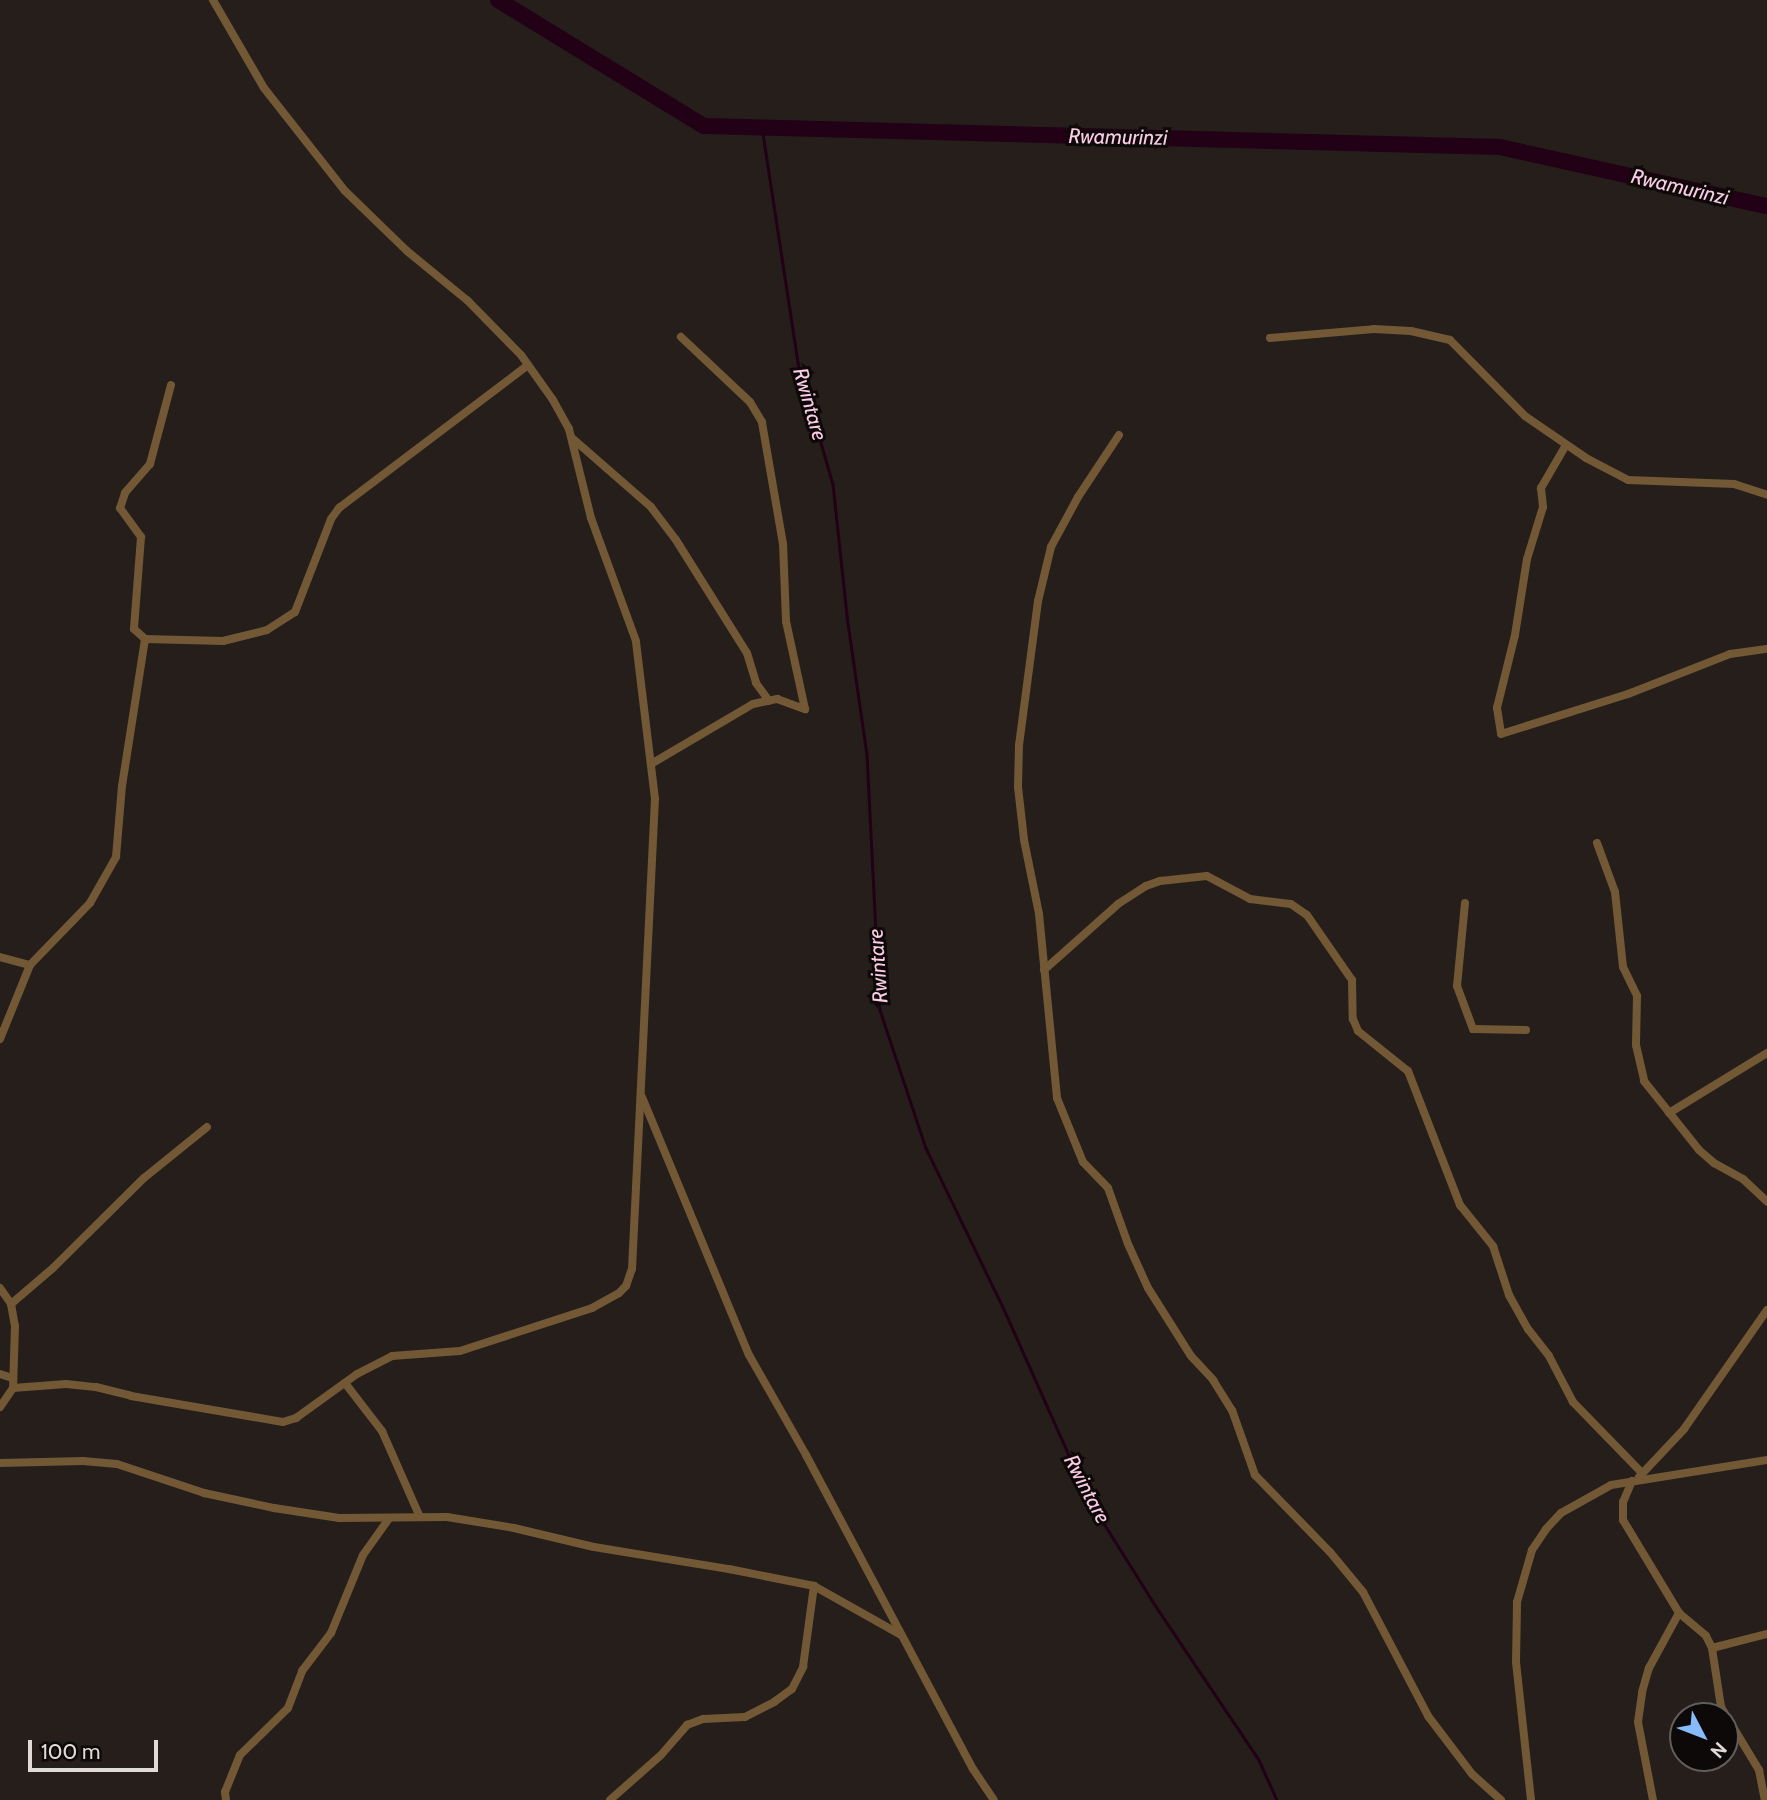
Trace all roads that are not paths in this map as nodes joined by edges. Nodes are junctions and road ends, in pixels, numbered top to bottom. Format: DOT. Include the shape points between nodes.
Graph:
graph roads {
  1 [pos="213,0"];
  2 [pos="681,337"];
  3 [pos="1270,338"];
  4 [pos="528,365"];
  5 [pos="171,385"];
  6 [pos="1118,435"];
  7 [pos="570,436"];
  8 [pos="1566,445"];
  9 [pos="1767,495"];
  10 [pos="145,639"];
  11 [pos="1767,649"];
  12 [pos="769,701"];
  13 [pos="651,764"];
  14 [pos="1597,843"];
  15 [pos="1465,903"];
  16 [pos="0,957"];
  17 [pos="30,965"];
  18 [pos="1044,970"];
  19 [pos="1527,1030"];
  20 [pos="0,1039"];
  21 [pos="1767,1053"];
  22 [pos="641,1095"];
  23 [pos="1669,1113"];
  24 [pos="207,1127"];
  25 [pos="1767,1201"];
  26 [pos="0,1288"];
  27 [pos="11,1304"];
  28 [pos="1767,1310"];
  29 [pos="0,1374"];
  30 [pos="12,1378"];
  31 [pos="345,1383"];
  32 [pos="13,1388"];
  33 [pos="0,1406"];
  34 [pos="1767,1460"];
  35 [pos="0,1463"];
  36 [pos="1637,1478"];
  37 [pos="420,1517"];
  38 [pos="388,1520"];
  39 [pos="814,1586"];
  40 [pos="1679,1613"];
  41 [pos="1767,1634"];
  42 [pos="901,1635"];
  43 [pos="1712,1648"];
  44 [pos="226,1800"];
  45 [pos="610,1800"];
  46 [pos="994,1800"];
  47 [pos="1501,1800"];
  48 [pos="1531,1800"];
  49 [pos="1653,1800"];
  50 [pos="1765,1800"];
  1 -- 4 [label="street" via="264,88 345,191 468,301"];
  2 -- 12 [label="street" via="750,402 765,432 783,544 786,621 805,709 777,699"];
  3 -- 8 [label="street" via="1374,329 1450,340 1525,416"];
  4 -- 7 [label="street" via="553,400"];
  4 -- 10 [label="street" via="339,508 295,612 283,622 223,641"];
  5 -- 10 [label="street" via="150,464 125,493 120,508 141,537 134,629"];
  6 -- 18 [label="street" via="1051,547 1021,717 1018,787"];
  7 -- 12 [label="street" via="651,507 676,540 747,653 756,683"];
  7 -- 13 [label="street" via="591,518 636,641"];
  8 -- 9 [label="street" via="1629,480 1734,484"];
  8 -- 11 [label="street" via="1541,488 1543,507 1527,559 1497,708 1501,734 1628,694 1730,654"];
  10 -- 17 [label="street" via="116,857 90,903"];
  12 -- 13 [label="street" via="753,704"];
  13 -- 22 [label="street" via="654,799"];
  14 -- 23 [label="street" via="1615,892 1623,967 1637,996 1638,1064 1644,1082"];
  15 -- 19 [label="street" via="1457,986 1473,1029"];
  16 -- 17 [label="street"];
  17 -- 20 [label="street"];
  18 -- 36 [label="street" via="1118,904 1160,881 1207,876 1250,899 1291,904 1307,915 1352,980 1358,1031 1408,1071 1460,1205 1493,1245 1509,1295 1528,1329 1549,1356 1573,1402"];
  18 -- 47 [label="street" via="1057,1098 1083,1162 1108,1188 1148,1287 1191,1356 1227,1401 1255,1475 1363,1592 1428,1716 1472,1774"];
  21 -- 23 [label="street"];
  22 -- 31 [label="street" via="634,1253 632,1269 619,1293 592,1308 485,1345 392,1356"];
  22 -- 42 [label="street" via="749,1355"];
  23 -- 25 [label="street" via="1710,1160"];
  24 -- 27 [label="street" via="144,1178"];
  26 -- 27 [label="street"];
  27 -- 30 [label="street" via="15,1326"];
  28 -- 36 [label="street" via="1684,1429"];
  29 -- 30 [label="street"];
  30 -- 32 [label="street"];
  31 -- 32 [label="street" via="296,1418 273,1423 96,1387"];
  31 -- 37 [label="street" via="382,1431"];
  32 -- 33 [label="street"];
  34 -- 36 [label="street"];
  35 -- 38 [label="street" via="117,1464 204,1493 274,1508"];
  36 -- 40 [label="street" via="1623,1502 1623,1520"];
  36 -- 48 [label="street" via="1611,1485 1561,1513 1532,1550 1524,1574 1517,1602 1516,1662"];
  37 -- 38 [label="street"];
  37 -- 39 [label="street" via="514,1528"];
  38 -- 44 [label="street" via="363,1555 331,1633 302,1671 288,1708 240,1755"];
  39 -- 42 [label="street"];
  39 -- 45 [label="street" via="803,1667 792,1689 745,1717 703,1719 687,1725"];
  40 -- 43 [label="street" via="1706,1636"];
  40 -- 49 [label="street" via="1649,1668 1642,1692 1638,1722"];
  41 -- 43 [label="street"];
  42 -- 46 [label="street"];
  43 -- 50 [label="street" via="1721,1707 1759,1770"];
}
